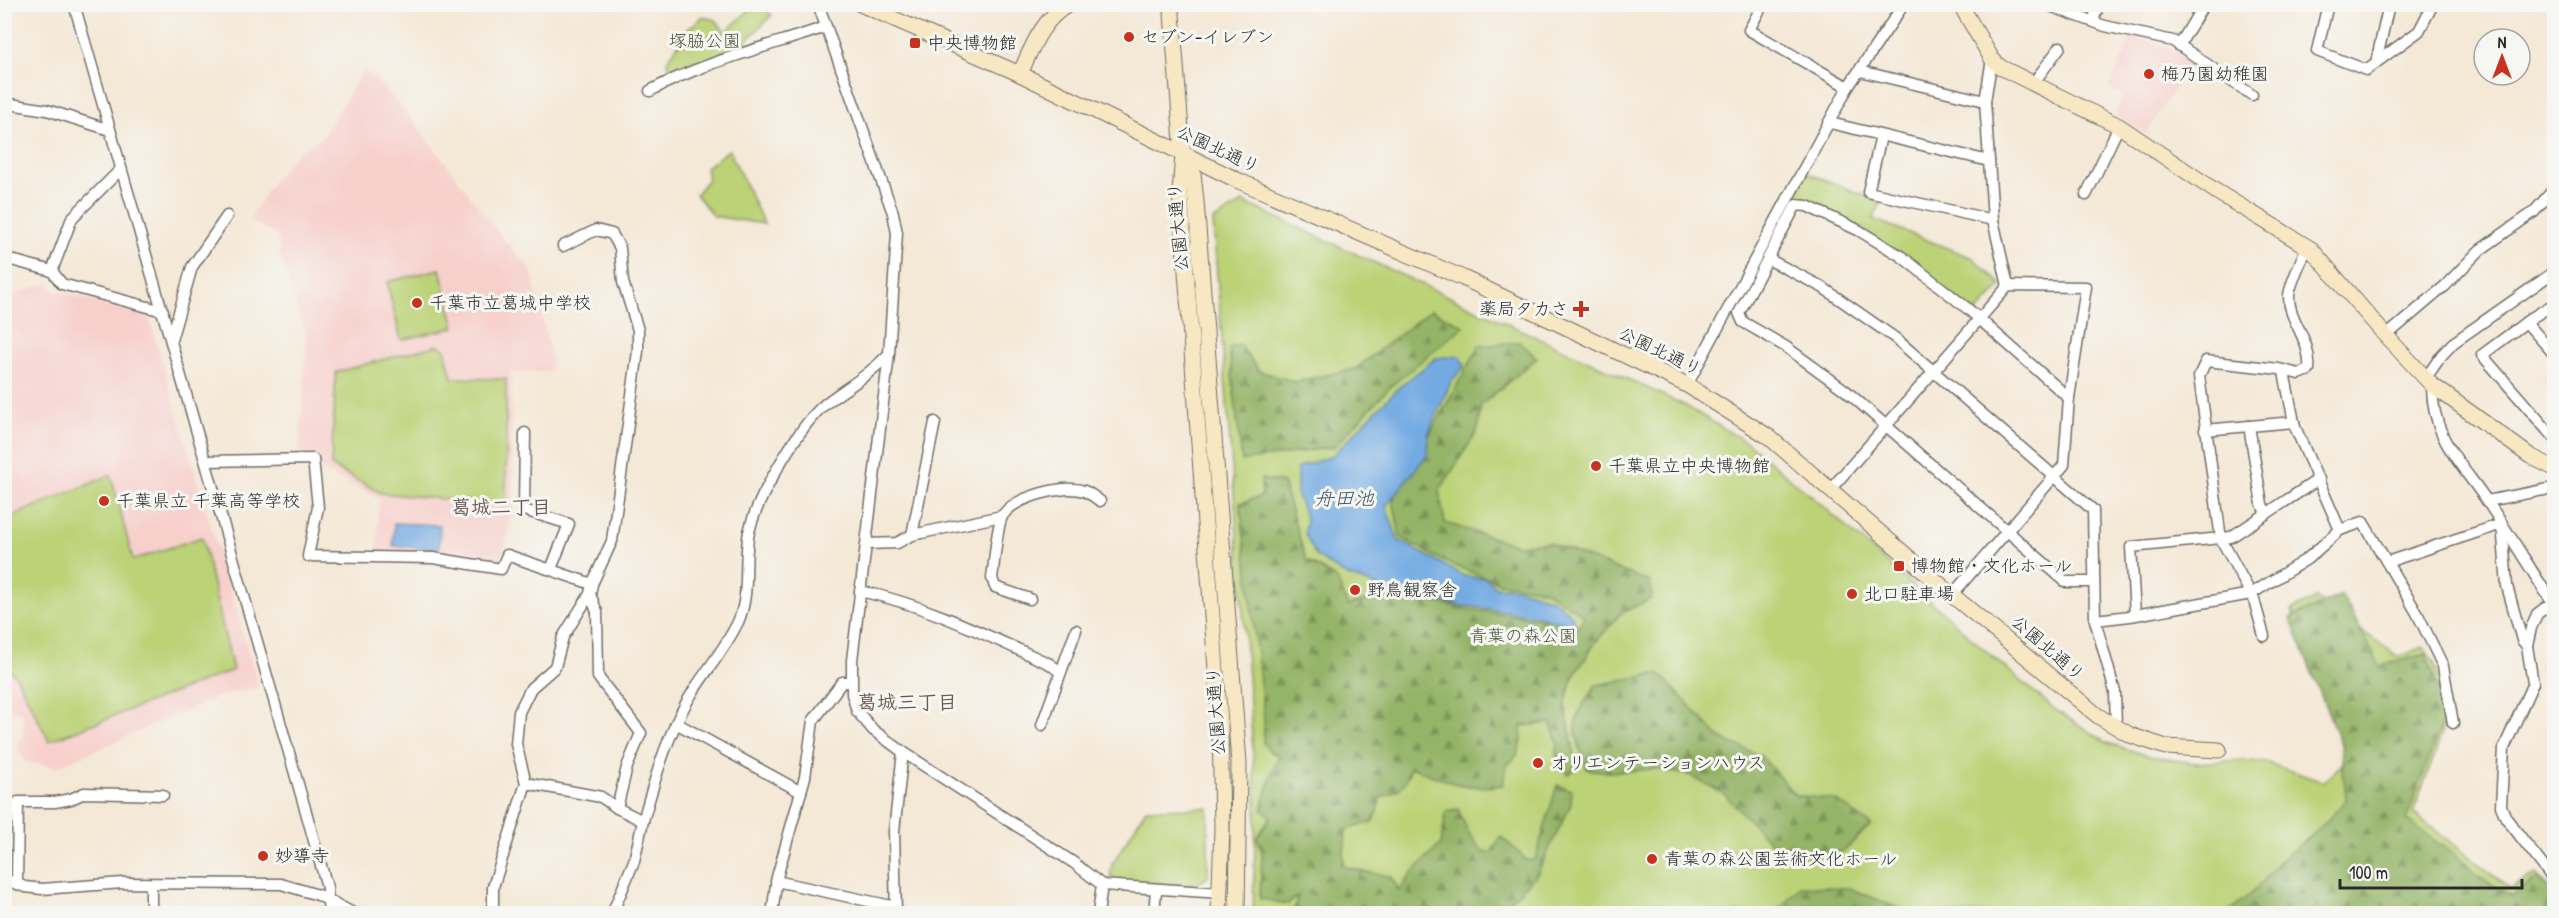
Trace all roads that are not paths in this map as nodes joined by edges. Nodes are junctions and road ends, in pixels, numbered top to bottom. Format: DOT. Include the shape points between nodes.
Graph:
graph roads {
  1 [pos="74,4"];
  2 [pos="818,4"];
  3 [pos="860,4"];
  4 [pos="1069,4"];
  5 [pos="1763,4"];
  6 [pos="1904,4"];
  7 [pos="1960,4"];
  8 [pos="2044,4"];
  9 [pos="2099,4"];
  10 [pos="2204,4"];
  11 [pos="2328,4"];
  12 [pos="2389,4"];
  13 [pos="2433,4"];
  14 [pos="1172,14"];
  15 [pos="2093,21"];
  16 [pos="826,27"];
  17 [pos="2179,46"];
  18 [pos="2060,47"];
  19 [pos="1992,59"];
  20 [pos="2376,63"];
  21 [pos="1860,71"];
  22 [pos="1020,74"];
  23 [pos="2032,85"];
  24 [pos="1848,87"];
  25 [pos="650,91"];
  26 [pos="2252,95"];
  27 [pos="1985,101"];
  28 [pos="4,103"];
  29 [pos="1830,123"];
  30 [pos="2119,126"];
  31 [pos="110,130"];
  32 [pos="1881,136"];
  33 [pos="1183,155"];
  34 [pos="1989,161"];
  35 [pos="121,169"];
  36 [pos="2554,189"];
  37 [pos="2086,195"];
  38 [pos="227,216"];
  39 [pos="1993,220"];
  40 [pos="563,246"];
  41 [pos="2307,246"];
  42 [pos="4,258"];
  43 [pos="1768,259"];
  44 [pos="52,272"];
  45 [pos="2554,272"];
  46 [pos="2008,286"];
  47 [pos="2554,304"];
  48 [pos="162,311"];
  49 [pos="1978,319"];
  50 [pos="2526,322"];
  51 [pos="2386,336"];
  52 [pos="171,341"];
  53 [pos="890,354"];
  54 [pos="2554,354"];
  55 [pos="1934,370"];
  56 [pos="2284,372"];
  57 [pos="2429,381"];
  58 [pos="1687,385"];
  59 [pos="2069,398"];
  60 [pos="935,422"];
  61 [pos="2294,422"];
  62 [pos="1886,426"];
  63 [pos="2249,426"];
  64 [pos="2205,430"];
  65 [pos="525,433"];
  66 [pos="2554,438"];
  67 [pos="206,461"];
  68 [pos="2554,468"];
  69 [pos="2055,475"];
  70 [pos="2319,479"];
  71 [pos="2554,488"];
  72 [pos="1830,490"];
  73 [pos="1100,501"];
  74 [pos="2487,501"];
  75 [pos="2266,514"];
  76 [pos="1002,516"];
  77 [pos="2502,524"];
  78 [pos="2340,530"];
  79 [pos="2007,531"];
  80 [pos="912,535"];
  81 [pos="2221,540"];
  82 [pos="867,544"];
  83 [pos="2387,562"];
  84 [pos="550,569"];
  85 [pos="2094,582"];
  86 [pos="591,589"];
  87 [pos="860,591"];
  88 [pos="2251,594"];
  89 [pos="1952,595"];
  90 [pos="1030,599"];
  91 [pos="2554,605"];
  92 [pos="2135,615"];
  93 [pos="2095,620"];
  94 [pos="1076,630"];
  95 [pos="2264,636"];
  96 [pos="2527,646"];
  97 [pos="1060,672"];
  98 [pos="850,682"];
  99 [pos="676,723"];
  100 [pos="2453,723"];
  101 [pos="1042,725"];
  102 [pos="2116,726"];
  103 [pos="2219,750"];
  104 [pos="903,752"];
  105 [pos="526,783"];
  106 [pos="801,792"];
  107 [pos="163,795"];
  108 [pos="617,808"];
  109 [pos="643,821"];
  110 [pos="1237,872"];
  111 [pos="4,879"];
  112 [pos="2554,880"];
  113 [pos="776,881"];
  114 [pos="17,884"];
  115 [pos="151,884"];
  116 [pos="1102,885"];
  117 [pos="1156,890"];
  118 [pos="1221,892"];
  119 [pos="329,899"];
  120 [pos="896,910"];
  121 [pos="1237,910"];
  122 [pos="151,914"];
  123 [pos="329,914"];
  124 [pos="355,914"];
  125 [pos="493,914"];
  126 [pos="612,914"];
  127 [pos="772,914"];
  128 [pos="1098,914"];
  129 [pos="1154,914"];
  130 [pos="1219,914"];
  1 -- 31 [label="street"];
  2 -- 16 [label="street"];
  3 -- 22 [label="street, 公園北通り"];
  4 -- 22 [label="street" via="1037,36"];
  5 -- 24 [label="street" via="1749,30"];
  6 -- 21 [label="street"];
  7 -- 19 [label="street"];
  8 -- 15 [label="street"];
  9 -- 15 [label="street"];
  10 -- 17 [label="street"];
  11 -- 20 [label="street" via="2317,51 2366,70"];
  12 -- 20 [label="street"];
  13 -- 20 [label="street" via="2419,31"];
  14 -- 33 [label="street"];
  15 -- 17 [label="street" via="2173,41"];
  16 -- 25 [label="street" via="717,61"];
  16 -- 53 [label="street" via="895,223"];
  17 -- 26 [label="street"];
  18 -- 23 [label="street"];
  19 -- 23 [label="street"];
  19 -- 27 [label="street"];
  21 -- 24 [label="street"];
  21 -- 27 [label="street"];
  22 -- 33 [label="street, 公園北通り"];
  23 -- 30 [label="street"];
  24 -- 29 [label="street"];
  27 -- 34 [label="street"];
  28 -- 31 [label="street" via="47,110"];
  29 -- 32 [label="street"];
  29 -- 58 [label="street"];
  30 -- 37 [label="street"];
  30 -- 41 [label="street"];
  31 -- 35 [label="street"];
  32 -- 34 [label="street"];
  32 -- 39 [label="street" via="1868,192"];
  33 -- 58 [label="street, 公園北通り" via="1463,278"];
  33 -- 110 [label="street, 公園大通り" via="1193,173 1196,196 1221,517 1239,763"];
  33 -- 118 [label="street, 公園大通り" via="1180,192 1220,722"];
  34 -- 39 [label="street"];
  35 -- 44 [label="street" via="72,218"];
  35 -- 48 [label="street"];
  36 -- 51 [label="street" via="2534,212 2480,250"];
  38 -- 52 [label="street" via="192,267"];
  39 -- 46 [label="street"];
  40 -- 86 [label="street" via="596,230 612,234 620,248 623,282 638,330 615,530"];
  41 -- 51 [label="street"];
  41 -- 56 [label="street" via="2289,295 2306,342 2309,370 2300,374"];
  42 -- 44 [label="street"];
  43 -- 49 [label="street" via="1796,205 1807,206 1901,256"];
  43 -- 55 [label="street" via="1855,309"];
  43 -- 62 [label="street" via="1739,313 1743,322 1816,368"];
  44 -- 48 [label="street" via="62,284"];
  45 -- 57 [label="street" via="2453,343 2441,356"];
  46 -- 49 [label="street"];
  46 -- 59 [label="street" via="2086,287"];
  47 -- 50 [label="street"];
  48 -- 52 [label="street"];
  49 -- 55 [label="street"];
  49 -- 59 [label="street"];
  50 -- 54 [label="street"];
  50 -- 66 [label="street" via="2482,355"];
  51 -- 57 [label="street"];
  52 -- 67 [label="street"];
  53 -- 82 [label="street"];
  53 -- 99 [label="street" via="827,402 791,446 749,532 745,599 739,620 720,657 694,690"];
  55 -- 62 [label="street"];
  55 -- 69 [label="street"];
  56 -- 61 [label="street"];
  56 -- 64 [label="street" via="2206,361 2199,376"];
  57 -- 68 [label="street" via="2530,456"];
  57 -- 74 [label="street" via="2440,433"];
  58 -- 72 [label="street, 公園北通り" via="1769,437"];
  59 -- 69 [label="street" via="2064,465"];
  60 -- 80 [label="street"];
  61 -- 63 [label="street"];
  61 -- 70 [label="street"];
  62 -- 72 [label="street"];
  62 -- 79 [label="street"];
  63 -- 64 [label="street"];
  63 -- 75 [label="street"];
  64 -- 81 [label="street"];
  65 -- 84 [label="street" via="524,510 569,524"];
  67 -- 84 [label="street" via="313,459 318,507 308,556 433,558 501,569 507,555"];
  67 -- 119 [label="street"];
  69 -- 79 [label="street"];
  69 -- 85 [label="street" via="2093,510"];
  70 -- 75 [label="street"];
  70 -- 78 [label="street"];
  71 -- 74 [label="street"];
  72 -- 89 [label="street, 公園北通り"];
  73 -- 76 [label="street" via="1074,489 1039,493 1014,504"];
  74 -- 77 [label="street"];
  75 -- 81 [label="street"];
  76 -- 80 [label="street"];
  76 -- 90 [label="street" via="992,579 995,587"];
  77 -- 83 [label="street"];
  77 -- 91 [label="street"];
  77 -- 96 [label="street" via="2507,586"];
  78 -- 83 [label="street" via="2363,522"];
  78 -- 88 [label="street" via="2307,559"];
  79 -- 85 [label="street" via="2066,582"];
  79 -- 89 [label="street"];
  80 -- 82 [label="street" via="897,543"];
  81 -- 88 [label="street"];
  81 -- 92 [label="street" via="2131,547"];
  82 -- 87 [label="street"];
  83 -- 100 [label="street" via="2443,666"];
  84 -- 86 [label="street"];
  85 -- 93 [label="street"];
  86 -- 105 [label="street" via="563,637 555,667 531,688 519,712 516,744"];
  86 -- 108 [label="street" via="597,612 598,676 641,733"];
  87 -- 97 [label="street" via="950,620"];
  87 -- 98 [label="street"];
  88 -- 92 [label="street"];
  88 -- 95 [label="street"];
  89 -- 102 [label="street, 公園北通り" via="2098,716"];
  91 -- 96 [label="street" via="2537,614"];
  92 -- 93 [label="street"];
  93 -- 102 [label="street" via="2115,693"];
  94 -- 97 [label="street"];
  96 -- 112 [label="street" via="2533,683 2504,748 2501,806"];
  97 -- 101 [label="street"];
  98 -- 104 [label="street" via="857,711 873,730"];
  98 -- 106 [label="street" via="842,682 813,721"];
  99 -- 106 [label="street"];
  99 -- 109 [label="street" via="667,740"];
  102 -- 103 [label="street, 公園北通り" via="2166,747"];
  104 -- 116 [label="street"];
  104 -- 120 [label="street" via="894,831"];
  105 -- 108 [label="street" via="601,797"];
  105 -- 125 [label="street" via="496,875"];
  106 -- 113 [label="street"];
  107 -- 114 [label="street" via="84,793 55,802 18,802"];
  108 -- 109 [label="street"];
  109 -- 126 [label="street" via="634,861"];
  110 -- 118 [label="street"];
  110 -- 121 [label="street, 公園大通り"];
  111 -- 114 [label="street"];
  113 -- 120 [label="street"];
  113 -- 127 [label="street"];
  114 -- 115 [label="street" via="42,889"];
  115 -- 119 [label="street" via="281,884"];
  115 -- 122 [label="street"];
  116 -- 117 [label="street"];
  116 -- 128 [label="street"];
  117 -- 118 [label="street"];
  117 -- 129 [label="street"];
  118 -- 121 [label="street"];
  118 -- 130 [label="street, 公園大通り"];
  119 -- 123 [label="street"];
  119 -- 124 [label="street"];
}
